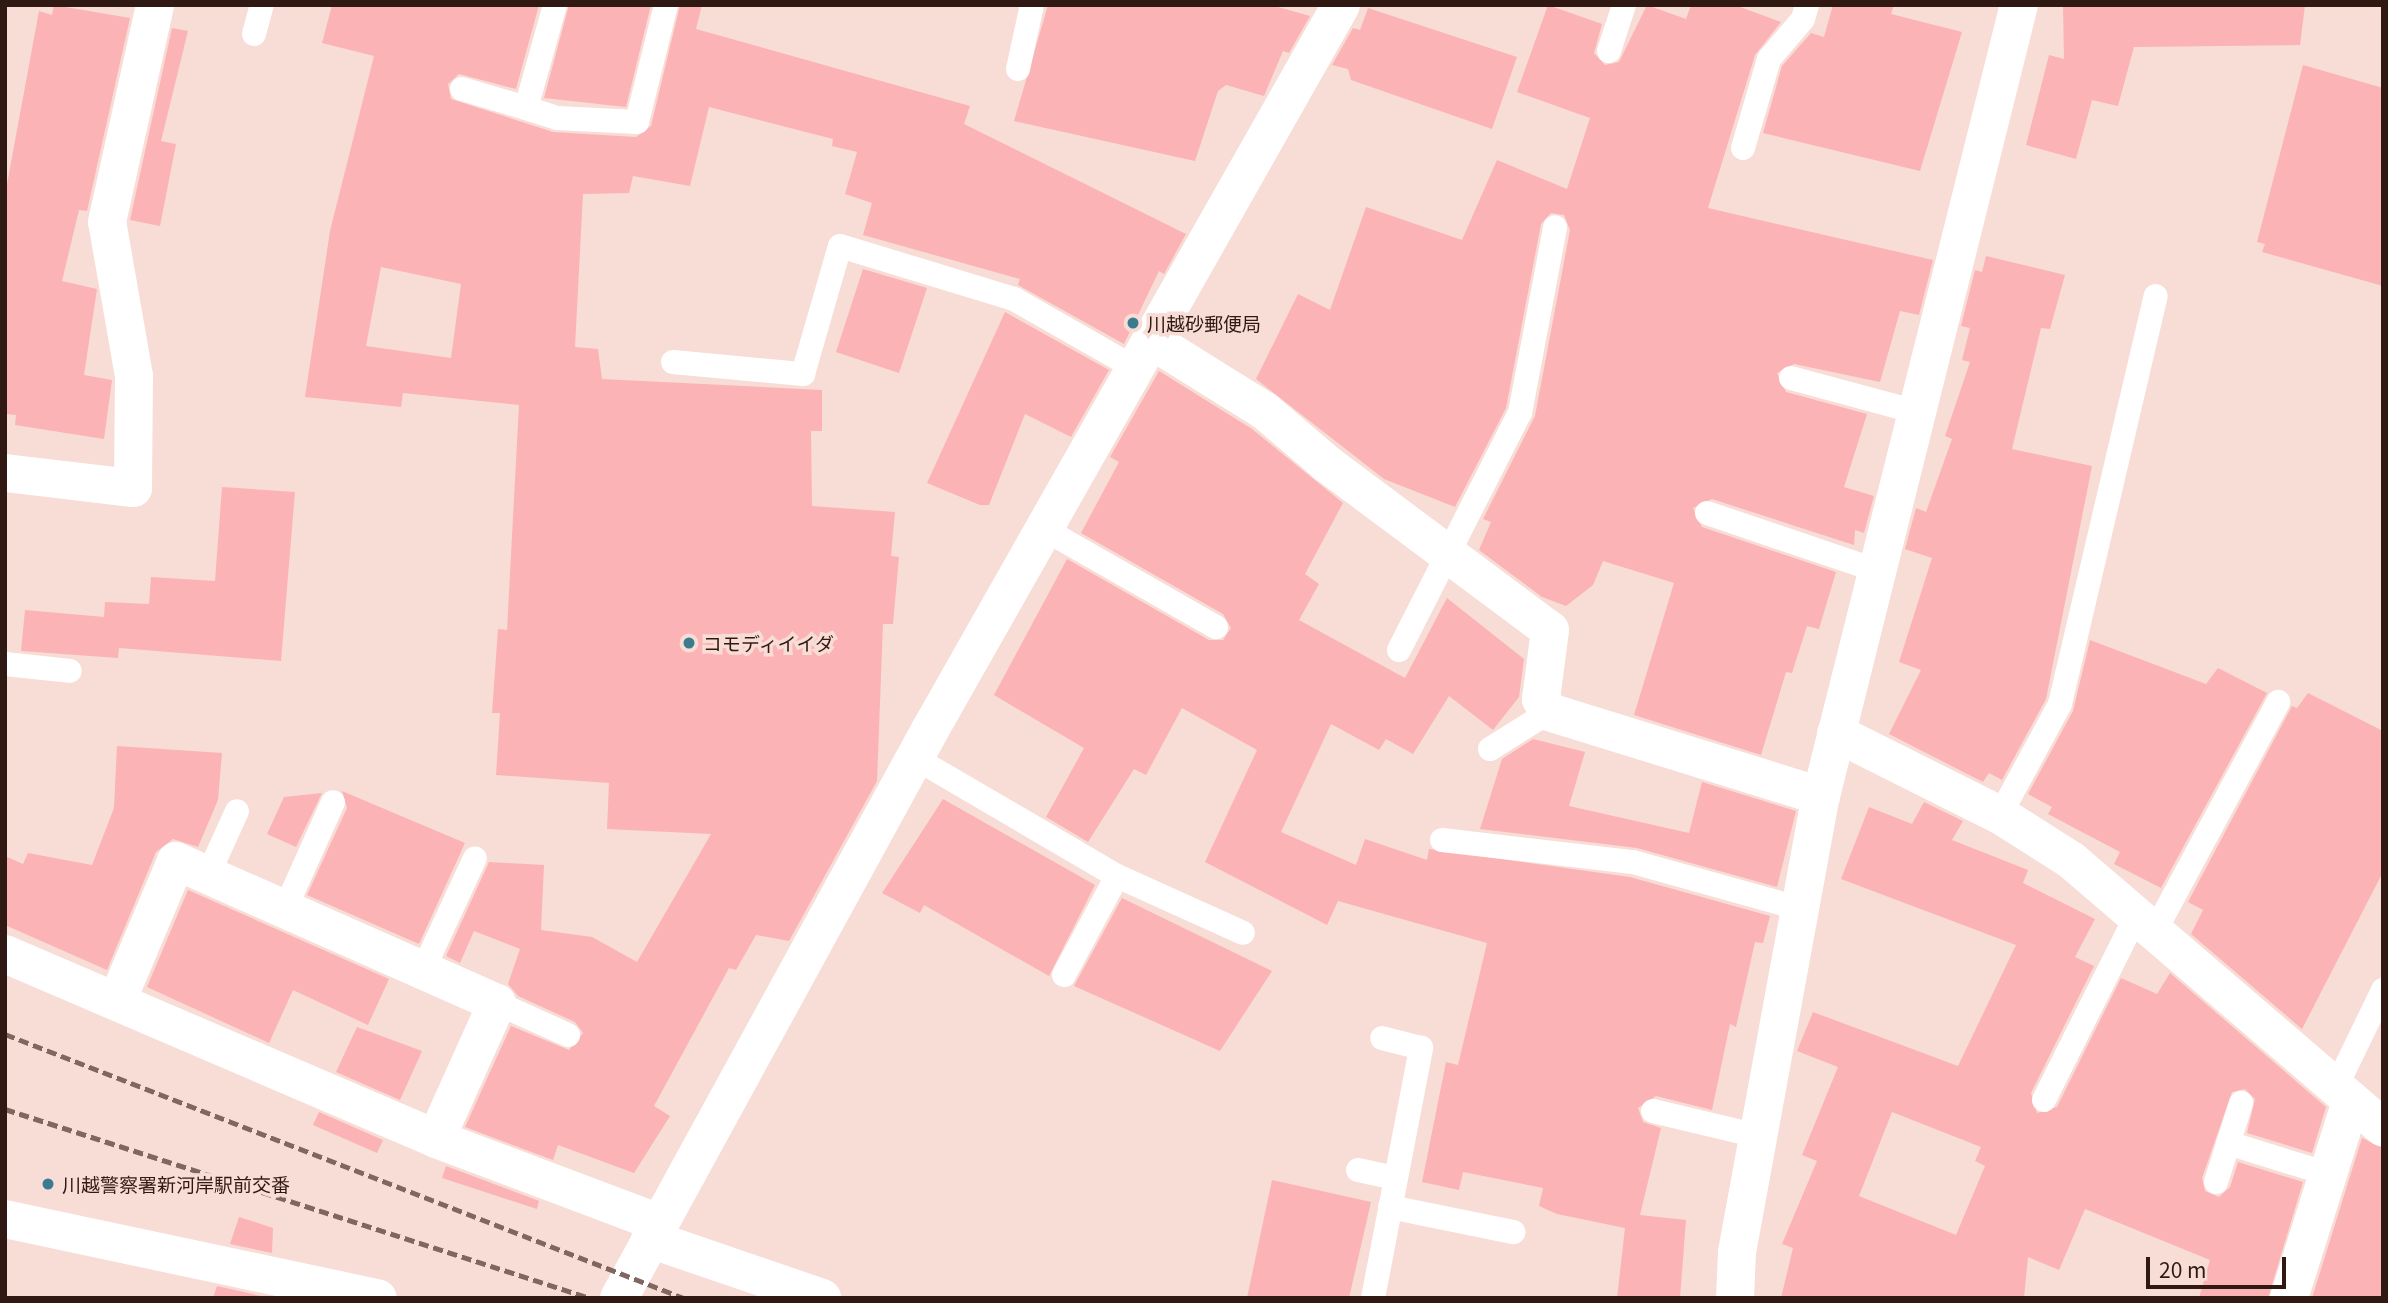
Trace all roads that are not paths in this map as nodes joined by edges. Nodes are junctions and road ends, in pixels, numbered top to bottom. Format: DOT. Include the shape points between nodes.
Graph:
graph roads {
  1 [pos="155,5"];
  2 [pos="262,5"];
  3 [pos="555,5"];
  4 [pos="666,5"];
  5 [pos="1032,5"];
  6 [pos="1341,5"];
  7 [pos="1624,5"];
  8 [pos="1807,5"];
  9 [pos="2019,5"];
  10 [pos="254,34"];
  11 [pos="1609,51"];
  12 [pos="1018,69"];
  13 [pos="462,89"];
  14 [pos="526,108"];
  15 [pos="1743,148"];
  16 [pos="1555,227"];
  17 [pos="2156,296"];
  18 [pos="1143,354"];
  19 [pos="673,362"];
  20 [pos="1791,378"];
  21 [pos="1913,411"];
  22 [pos="5,473"];
  23 [pos="1707,513"];
  24 [pos="1044,529"];
  25 [pos="1448,556"];
  26 [pos="1875,570"];
  27 [pos="1216,627"];
  28 [pos="1399,650"];
  29 [pos="5,664"];
  30 [pos="70,671"];
  31 [pos="2278,702"];
  32 [pos="1549,712"];
  33 [pos="1836,733"];
  34 [pos="1490,749"];
  35 [pos="915,758"];
  36 [pos="1821,796"];
  37 [pos="333,802"];
  38 [pos="237,810"];
  39 [pos="2000,815"];
  40 [pos="1442,840"];
  41 [pos="474,858"];
  42 [pos="208,875"];
  43 [pos="1117,876"];
  44 [pos="285,909"];
  45 [pos="1801,909"];
  46 [pos="2147,922"];
  47 [pos="1243,933"];
  48 [pos="5,954"];
  49 [pos="423,970"];
  50 [pos="1064,975"];
  51 [pos="2383,990"];
  52 [pos="117,1001"];
  53 [pos="497,1003"];
  54 [pos="568,1035"];
  55 [pos="1382,1038"];
  56 [pos="2343,1094"];
  57 [pos="2045,1100"];
  58 [pos="2241,1103"];
  59 [pos="1653,1111"];
  60 [pos="2383,1128"];
  61 [pos="1758,1136"];
  62 [pos="436,1139"];
  63 [pos="2228,1143"];
  64 [pos="1357,1170"];
  65 [pos="2328,1174"];
  66 [pos="1395,1178"];
  67 [pos="2216,1182"];
  68 [pos="1390,1207"];
  69 [pos="5,1219"];
  70 [pos="654,1231"];
  71 [pos="1513,1232"];
  72 [pos="378,1298"];
  73 [pos="619,1298"];
  74 [pos="822,1298"];
  75 [pos="1373,1298"];
  76 [pos="1735,1298"];
  77 [pos="2289,1298"];
  1 -- 22 [label="street" via="107,222 134,376 133,488"];
  2 -- 10 [label="lane"];
  3 -- 14 [label="lane"];
  4 -- 14 [label="lane" via="637,122 557,118"];
  5 -- 12 [label="lane"];
  6 -- 18 [label="street"];
  7 -- 11 [label="lane"];
  8 -- 15 [label="lane" via="1803,19 1769,59"];
  9 -- 21 [label="street"];
  13 -- 14 [label="lane"];
  16 -- 25 [label="lane" via="1520,413"];
  17 -- 39 [label="lane" via="2060,704"];
  18 -- 19 [label="lane" via="1014,299 840,246 803,374"];
  18 -- 24 [label="street"];
  18 -- 25 [label="street" via="1265,411"];
  20 -- 21 [label="lane"];
  21 -- 26 [label="street"];
  23 -- 26 [label="lane"];
  24 -- 27 [label="lane"];
  24 -- 35 [label="street"];
  25 -- 28 [label="lane"];
  25 -- 32 [label="street" via="1550,630 1541,699"];
  26 -- 33 [label="street"];
  29 -- 30 [label="lane"];
  31 -- 46 [label="lane"];
  32 -- 34 [label="lane"];
  32 -- 36 [label="street"];
  33 -- 36 [label="street"];
  33 -- 39 [label="street"];
  35 -- 43 [label="lane"];
  35 -- 70 [label="street"];
  36 -- 45 [label="street"];
  37 -- 44 [label="lane"];
  38 -- 42 [label="lane"];
  39 -- 46 [label="street" via="2071,860"];
  40 -- 45 [label="lane" via="1633,862"];
  41 -- 49 [label="lane"];
  42 -- 44 [label="street"];
  42 -- 52 [label="street" via="176,861"];
  43 -- 47 [label="lane"];
  43 -- 50 [label="lane"];
  44 -- 49 [label="street"];
  45 -- 61 [label="street"];
  46 -- 56 [label="street"];
  46 -- 57 [label="lane"];
  48 -- 52 [label="street"];
  49 -- 53 [label="street"];
  51 -- 56 [label="lane"];
  52 -- 62 [label="street"];
  53 -- 54 [label="lane"];
  53 -- 62 [label="street"];
  55 -- 66 [label="lane" via="1421,1048"];
  56 -- 60 [label="street"];
  56 -- 65 [label="street"];
  58 -- 63 [label="lane"];
  59 -- 61 [label="lane"];
  61 -- 76 [label="street"];
  62 -- 70 [label="street"];
  63 -- 65 [label="lane"];
  63 -- 67 [label="lane"];
  64 -- 66 [label="lane"];
  65 -- 77 [label="street"];
  66 -- 68 [label="lane"];
  68 -- 71 [label="lane"];
  68 -- 75 [label="lane"];
  69 -- 72 [label="street"];
  70 -- 73 [label="street"];
  70 -- 74 [label="street"];
}
